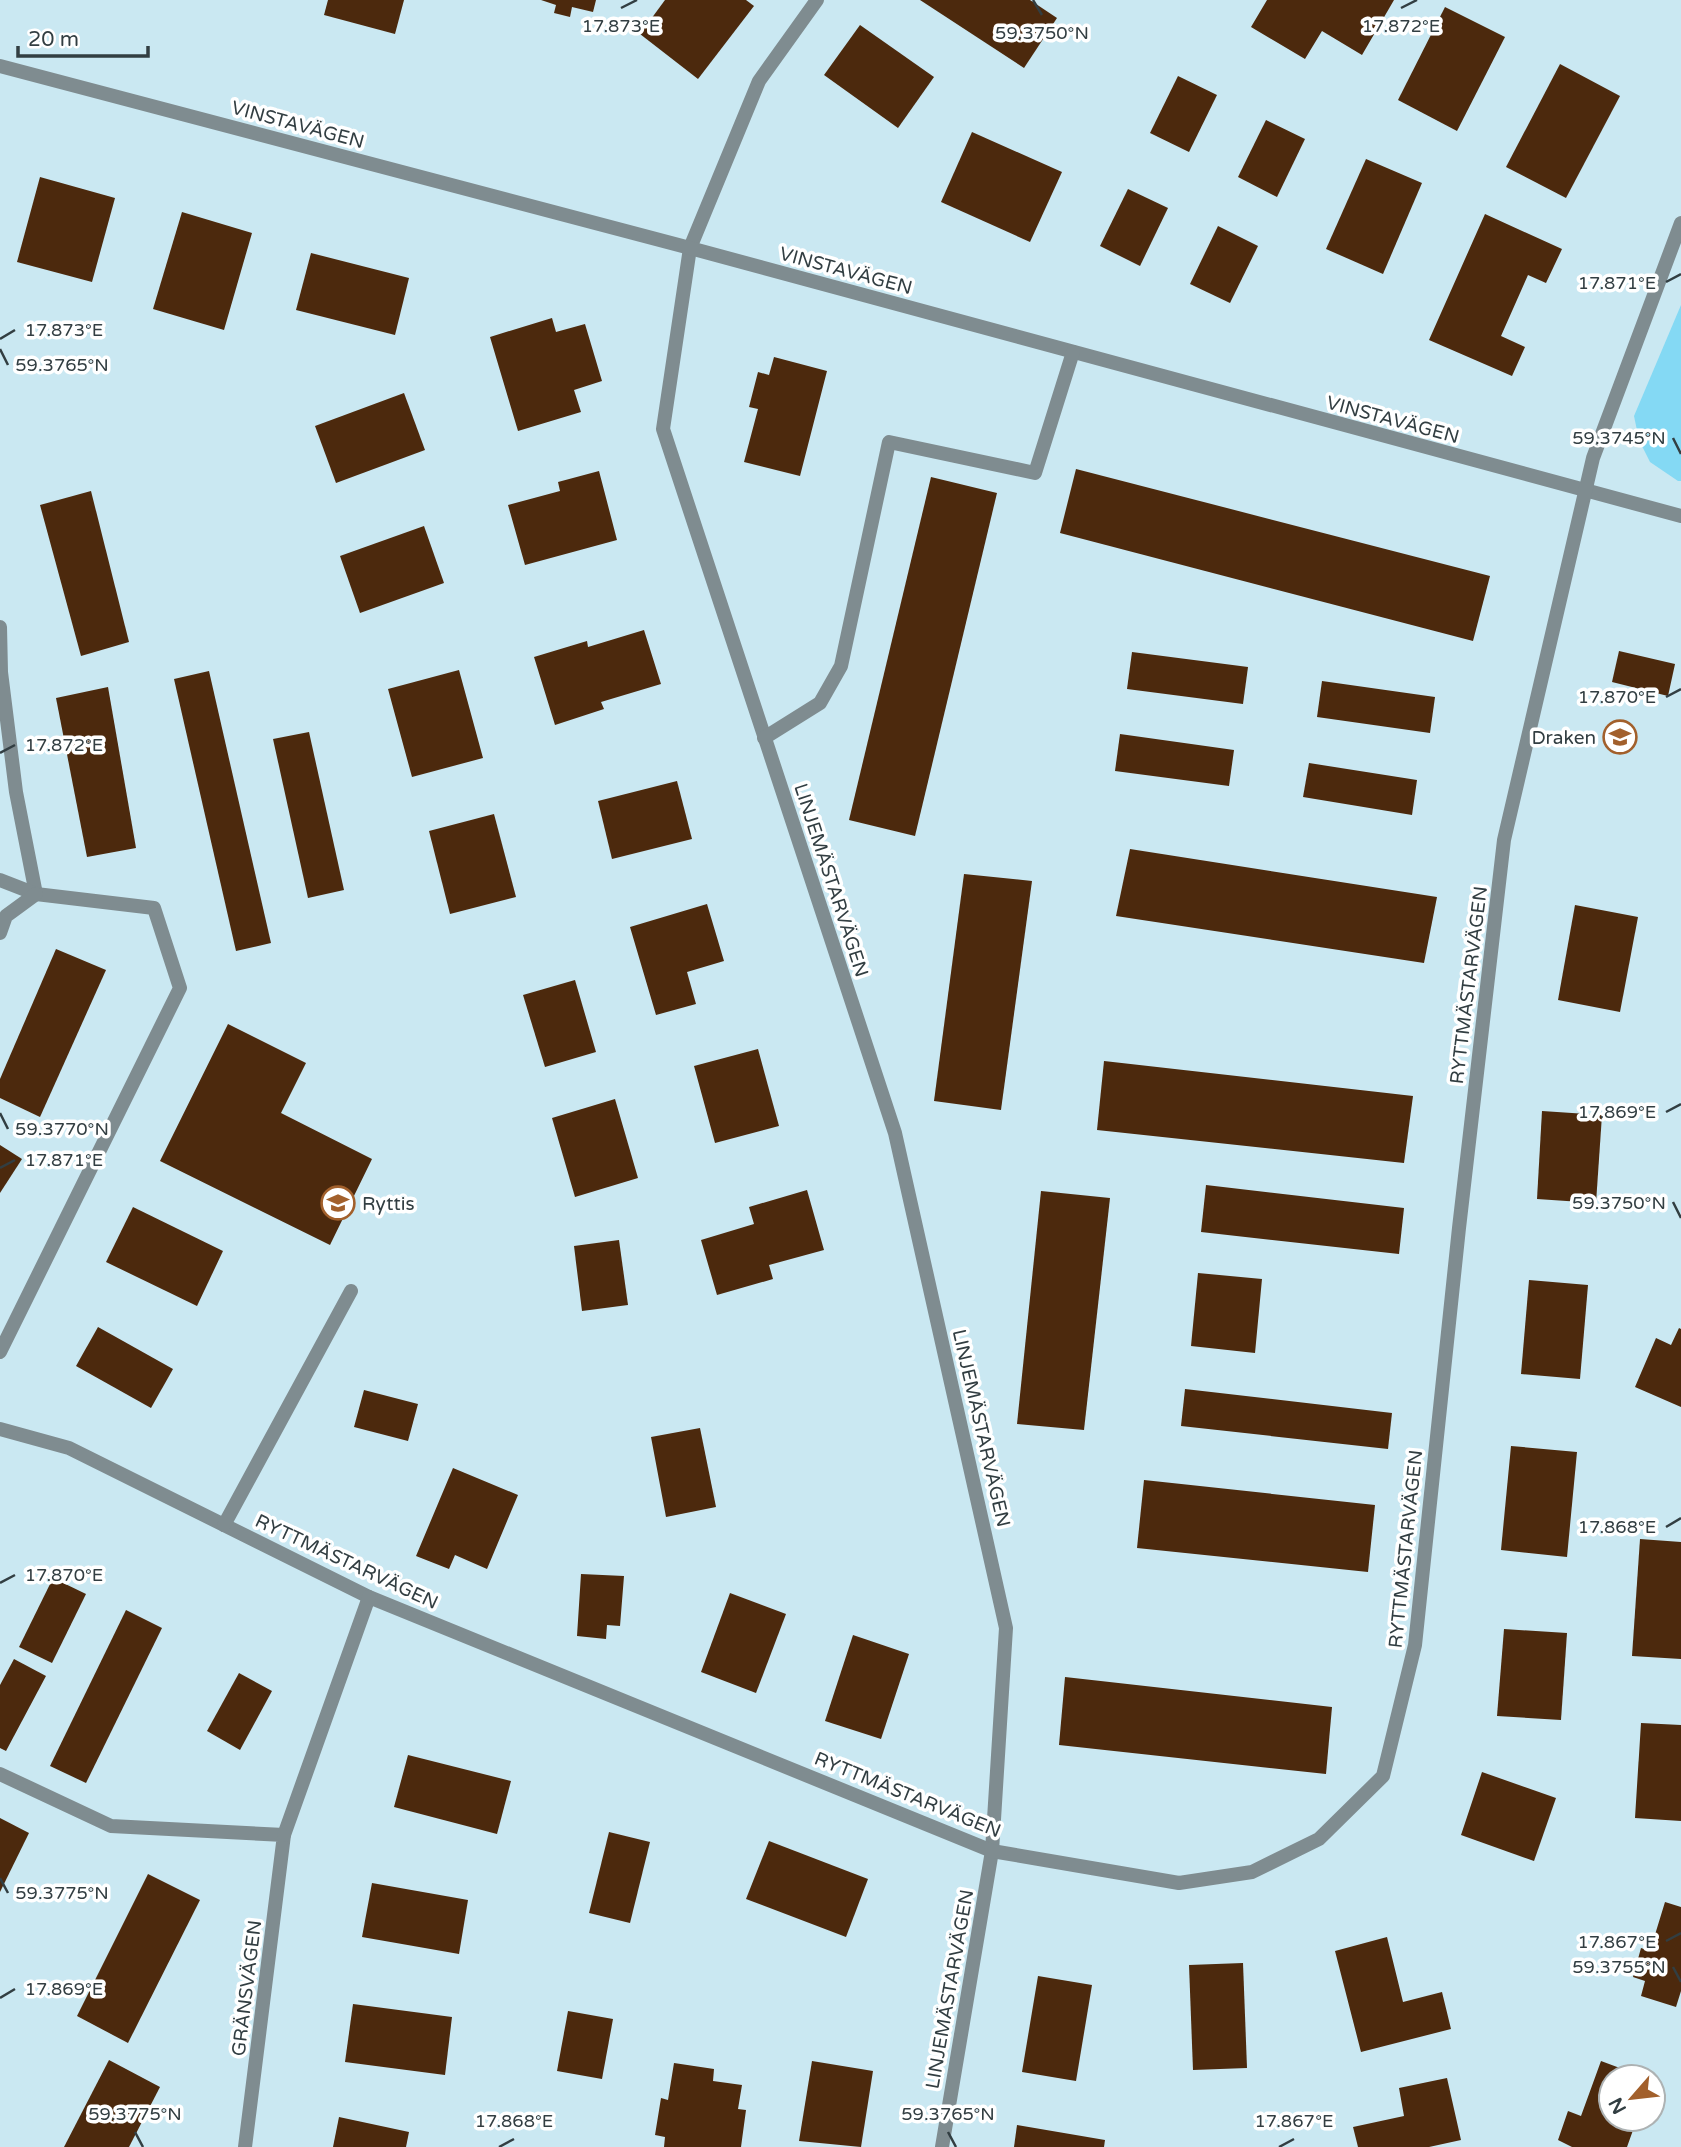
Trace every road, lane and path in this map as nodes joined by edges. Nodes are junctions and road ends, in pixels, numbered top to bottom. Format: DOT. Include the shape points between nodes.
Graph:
graph roads {
  1 [pos="817,0"];
  2 [pos="0,66"];
  3 [pos="1681,223"];
  4 [pos="691,248"];
  5 [pos="1073,352"];
  6 [pos="1586,491"];
  7 [pos="1681,516"];
  8 [pos="0,627"];
  9 [pos="764,738"];
  10 [pos="0,880"];
  11 [pos="36,894"];
  12 [pos="0,933"];
  13 [pos="351,1291"];
  14 [pos="0,1352"];
  15 [pos="0,1429"];
  16 [pos="224,1525"];
  17 [pos="369,1597"];
  18 [pos="0,1774"];
  19 [pos="284,1835"];
  20 [pos="992,1850"];
  21 [pos="245,2147"];
  22 [pos="942,2147"];
  1 -- 4 [label="street, LINJEMÄSTARVÄGEN" via="759,81"];
  2 -- 4 [label="street, VINSTAVÄGEN"];
  3 -- 6 [label="street, RYTTMÄSTARVÄGEN" via="1593,458"];
  4 -- 5 [label="street, VINSTAVÄGEN"];
  4 -- 9 [label="street, LINJEMÄSTARVÄGEN" via="663,429"];
  5 -- 6 [label="street, VINSTAVÄGEN"];
  5 -- 9 [label="street" via="1035,473 889,442 841,666 820,703"];
  6 -- 7 [label="street, VINSTAVÄGEN"];
  6 -- 20 [label="street, RYTTMÄSTARVÄGEN" via="1504,840 1415,1645 1383,1776 1319,1839 1252,1872 1179,1883"];
  8 -- 11 [label="street" via="16,792"];
  9 -- 20 [label="street, LINJEMÄSTARVÄGEN" via="895,1133 1006,1628"];
  10 -- 11 [label="street"];
  11 -- 12 [label="street" via="6,916"];
  11 -- 14 [label="street" via="154,908 180,988"];
  13 -- 16 [label="street"];
  15 -- 16 [label="street, RYTTMÄSTARVÄGEN" via="69,1448"];
  16 -- 17 [label="street, RYTTMÄSTARVÄGEN"];
  17 -- 19 [label="street, GRÄNSVÄGEN"];
  17 -- 20 [label="street, RYTTMÄSTARVÄGEN"];
  18 -- 19 [label="street" via="111,1826"];
  19 -- 21 [label="street, GRÄNSVÄGEN"];
  20 -- 22 [label="street, LINJEMÄSTARVÄGEN"];
}
